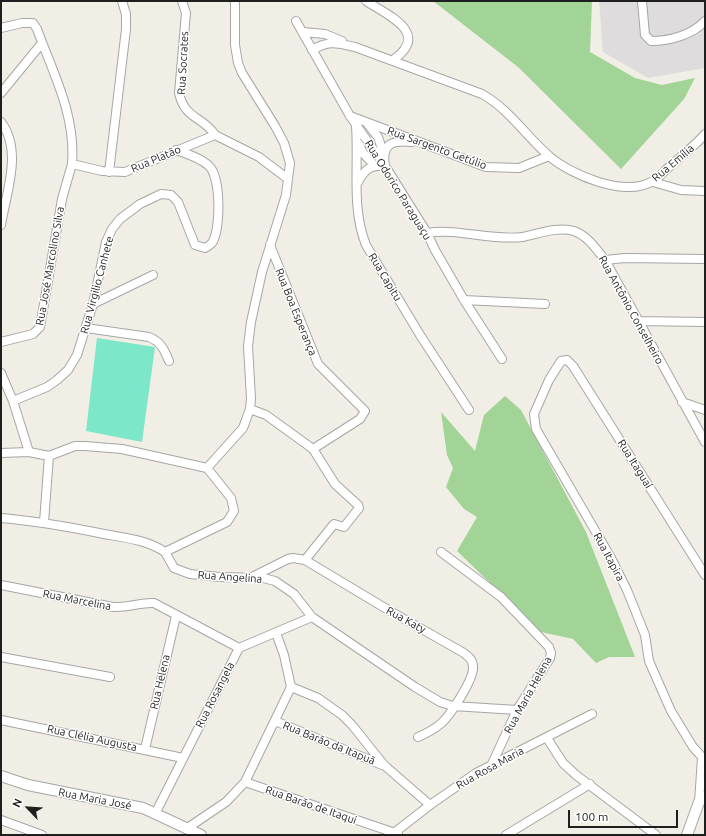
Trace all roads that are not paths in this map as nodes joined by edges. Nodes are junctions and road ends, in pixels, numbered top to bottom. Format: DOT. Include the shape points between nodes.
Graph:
graph roads {
  1 [pos="122,1"];
  2 [pos="182,1"];
  3 [pos="235,1"];
  4 [pos="366,1"];
  5 [pos="642,1"];
  6 [pos="296,20"];
  7 [pos="705,20"];
  8 [pos="1,28"];
  9 [pos="303,32"];
  10 [pos="42,43"];
  11 [pos="356,47"];
  12 [pos="312,50"];
  13 [pos="393,60"];
  14 [pos="1,93"];
  15 [pos="350,116"];
  16 [pos="1,122"];
  17 [pos="366,122"];
  18 [pos="356,126"];
  19 [pos="215,135"];
  20 [pos="704,138"];
  21 [pos="358,141"];
  22 [pos="433,146"];
  23 [pos="176,150"];
  24 [pos="384,155"];
  25 [pos="549,156"];
  26 [pos="72,164"];
  27 [pos="374,165"];
  28 [pos="385,166"];
  29 [pos="109,172"];
  30 [pos="288,180"];
  31 [pos="358,182"];
  32 [pos="653,182"];
  33 [pos="705,190"];
  34 [pos="1,225"];
  35 [pos="427,233"];
  36 [pos="270,245"];
  37 [pos="705,259"];
  38 [pos="605,260"];
  39 [pos="153,274"];
  40 [pos="464,300"];
  41 [pos="93,304"];
  42 [pos="545,304"];
  43 [pos="637,321"];
  44 [pos="705,322"];
  45 [pos="86,328"];
  46 [pos="1,342"];
  47 [pos="502,359"];
  48 [pos="169,361"];
  49 [pos="561,361"];
  50 [pos="1,372"];
  51 [pos="13,401"];
  52 [pos="682,402"];
  53 [pos="250,409"];
  54 [pos="469,410"];
  55 [pos="705,410"];
  56 [pos="705,442"];
  57 [pos="313,449"];
  58 [pos="28,452"];
  59 [pos="1,453"];
  60 [pos="49,456"];
  61 [pos="207,468"];
  62 [pos="1,518"];
  63 [pos="44,522"];
  64 [pos="165,552"];
  65 [pos="441,552"];
  66 [pos="305,560"];
  67 [pos="705,574"];
  68 [pos="250,578"];
  69 [pos="1,585"];
  70 [pos="176,616"];
  71 [pos="312,617"];
  72 [pos="276,633"];
  73 [pos="239,648"];
  74 [pos="1,657"];
  75 [pos="110,677"];
  76 [pos="291,687"];
  77 [pos="453,706"];
  78 [pos="517,710"];
  79 [pos="592,714"];
  80 [pos="1,720"];
  81 [pos="275,721"];
  82 [pos="418,737"];
  83 [pos="547,738"];
  84 [pos="145,749"];
  85 [pos="183,758"];
  86 [pos="704,758"];
  87 [pos="384,766"];
  88 [pos="491,766"];
  89 [pos="1,776"];
  90 [pos="245,782"];
  91 [pos="590,784"];
  92 [pos="702,800"];
  93 [pos="430,805"];
  94 [pos="155,814"];
  95 [pos="1,820"];
  96 [pos="186,829"];
  97 [pos="397,834"];
  98 [pos="42,835"];
  99 [pos="201,835"];
  100 [pos="506,835"];
  101 [pos="656,835"];
  102 [pos="687,835"];
  1 -- 29 [label="street" via="126,14 126,29"];
  2 -- 19 [label="street, Rua Socrates" via="186,13 179,93 181,103 190,114 211,128"];
  3 -- 30 [label="street" via="238,63 284,143 290,163"];
  4 -- 13 [label="street" via="399,22 406,30 409,38 407,45"];
  5 -- 7 [label="street" via="645,35 651,41 671,39 684,34"];
  6 -- 9 [label="street, Rua Odorico Paraguaçu"];
  8 -- 10 [label="street" via="33,23"];
  9 -- 11 [label="street" via="325,34"];
  9 -- 12 [label="street, Rua Odorico Paraguaçu"];
  10 -- 14 [label="street"];
  10 -- 26 [label="street" via="71,124"];
  11 -- 12 [label="street" via="335,42 326,43"];
  11 -- 13 [label="street, Rua Emília"];
  12 -- 15 [label="street, Rua Odorico Paraguaçu"];
  13 -- 25 [label="street, Rua Emília" via="493,100"];
  15 -- 17 [label="street, Rua Sargento Getúlio"];
  15 -- 18 [label="street, Rua Odorico Paraguaçu"];
  16 -- 34 [label="street" via="8,133 12,154"];
  17 -- 22 [label="street, Rua Sargento Getúlio"];
  17 -- 24 [label="street" via="378,137"];
  18 -- 21 [label="street, Rua Capitu"];
  18 -- 28 [label="street, Rua Odorico Paraguaçu"];
  19 -- 23 [label="street, Rua Platão"];
  19 -- 30 [label="street" via="259,157"];
  20 -- 32 [label="street, Rua Emília"];
  21 -- 27 [label="street"];
  21 -- 31 [label="street, Rua Capitu"];
  22 -- 24 [label="street" via="398,141 388,146"];
  22 -- 25 [label="street, Rua Sargento Getúlio" via="486,167 519,168"];
  23 -- 29 [label="street, Rua Platão" via="125,172"];
  23 -- 41 [label="street, Rua Virgilio Canhete" via="209,165 215,174 218,209 216,233 212,244 205,248 195,245 178,202 171,195 161,194 140,204 120,219 112,229 106,242"];
  24 -- 28 [label="street"];
  25 -- 32 [label="street, Rua Emília" via="577,174 607,186 623,187"];
  26 -- 29 [label="street, Rua Platão"];
  26 -- 46 [label="street, Rua José Marcolino Silva" via="62,199 40,327 33,334"];
  27 -- 28 [label="street"];
  27 -- 31 [label="street" via="366,169"];
  28 -- 35 [label="street, Rua Odorico Paraguaçu"];
  30 -- 36 [label="street" via="286,196"];
  31 -- 54 [label="street, Rua Capitu" via="358,220 366,245"];
  32 -- 33 [label="street" via="681,190"];
  35 -- 38 [label="street, Rua Antônio Conselheiro" via="443,230 498,237 521,237 549,231 573,231 589,240"];
  35 -- 40 [label="street, Rua Odorico Paraguaçu" via="434,250"];
  36 -- 53 [label="street" via="256,294 248,346 252,399"];
  36 -- 57 [label="street, Rua Boa Esperança" via="312,354 318,364 365,411 360,419"];
  37 -- 38 [label="street"];
  38 -- 43 [label="street, Rua Antônio Conselheiro"];
  39 -- 41 [label="street"];
  40 -- 42 [label="street"];
  40 -- 47 [label="street, Rua Odorico Paraguaçu"];
  41 -- 45 [label="street, Rua Virgilio Canhete"];
  43 -- 44 [label="street"];
  43 -- 52 [label="street, Rua Antônio Conselheiro"];
  45 -- 48 [label="street" via="157,340"];
  45 -- 51 [label="street, Rua Virgilio Canhete" via="77,355 68,370 47,387"];
  49 -- 67 [label="street, Rua Itaguaí" via="567,360 573,366"];
  49 -- 86 [label="street, Rua Itapira" via="548,380 534,414 536,429 611,558 637,614 658,686 683,733"];
  50 -- 51 [label="street"];
  51 -- 58 [label="street"];
  52 -- 55 [label="street"];
  52 -- 56 [label="street, Rua Antônio Conselheiro"];
  53 -- 57 [label="street" via="266,415"];
  53 -- 61 [label="street" via="243,428"];
  57 -- 66 [label="street" via="335,484 358,505 358,511 344,527 334,524"];
  58 -- 59 [label="street"];
  58 -- 60 [label="street"];
  60 -- 61 [label="street" via="75,446 90,446 149,454"];
  60 -- 63 [label="street"];
  61 -- 64 [label="street" via="233,501 234,511 227,522"];
  62 -- 63 [label="street"];
  63 -- 64 [label="street" via="148,543"];
  64 -- 68 [label="street, Rua Angelina" via="171,564 181,572"];
  65 -- 78 [label="street, Rua Maria Helena" via="501,597 549,647 550,658"];
  66 -- 68 [label="street" via="288,559"];
  66 -- 77 [label="street, Rua Katy" via="464,652 471,659 472,678"];
  68 -- 71 [label="street, Rua Angelina" via="263,578 286,587"];
  69 -- 70 [label="street, Rua Marcelina" via="113,607 124,608 147,602 154,603"];
  70 -- 73 [label="street, Rua Marcelina"];
  70 -- 84 [label="street, Rua Helena"];
  71 -- 72 [label="street"];
  71 -- 77 [label="street, Rua Angelina" via="415,687 440,702"];
  72 -- 73 [label="street"];
  72 -- 76 [label="street"];
  73 -- 85 [label="street, Rua Rosangela"];
  74 -- 75 [label="street"];
  76 -- 81 [label="street"];
  76 -- 87 [label="street" via="318,698 342,715"];
  77 -- 78 [label="street, Rua Angelina"];
  77 -- 82 [label="street, Rua Katy" via="441,724"];
  78 -- 88 [label="street, Rua Maria Helena"];
  79 -- 83 [label="street, Rua Rosa Maria"];
  80 -- 84 [label="street, Rua Clélia Augusta"];
  81 -- 87 [label="street, Rua Barão da Itapuã"];
  81 -- 90 [label="street"];
  83 -- 88 [label="street, Rua Rosa Maria"];
  83 -- 91 [label="street" via="563,763"];
  84 -- 85 [label="street, Rua Clélia Augusta"];
  85 -- 94 [label="street, Rua Rosangela"];
  86 -- 92 [label="street, Rua Itapira"];
  87 -- 93 [label="street"];
  88 -- 93 [label="street, Rua Rosa Maria" via="476,773"];
  89 -- 94 [label="street, Rua Maria José" via="28,785 131,805"];
  90 -- 96 [label="street" via="226,802"];
  90 -- 97 [label="street, Rua Barão de Itaqui"];
  91 -- 100 [label="street"];
  91 -- 101 [label="street"];
  92 -- 102 [label="street"];
  93 -- 97 [label="street, Rua Rosa Maria"];
  94 -- 96 [label="street, Rua Maria José"];
  95 -- 98 [label="street"];
  96 -- 99 [label="street, Rua Maria José"];
}
